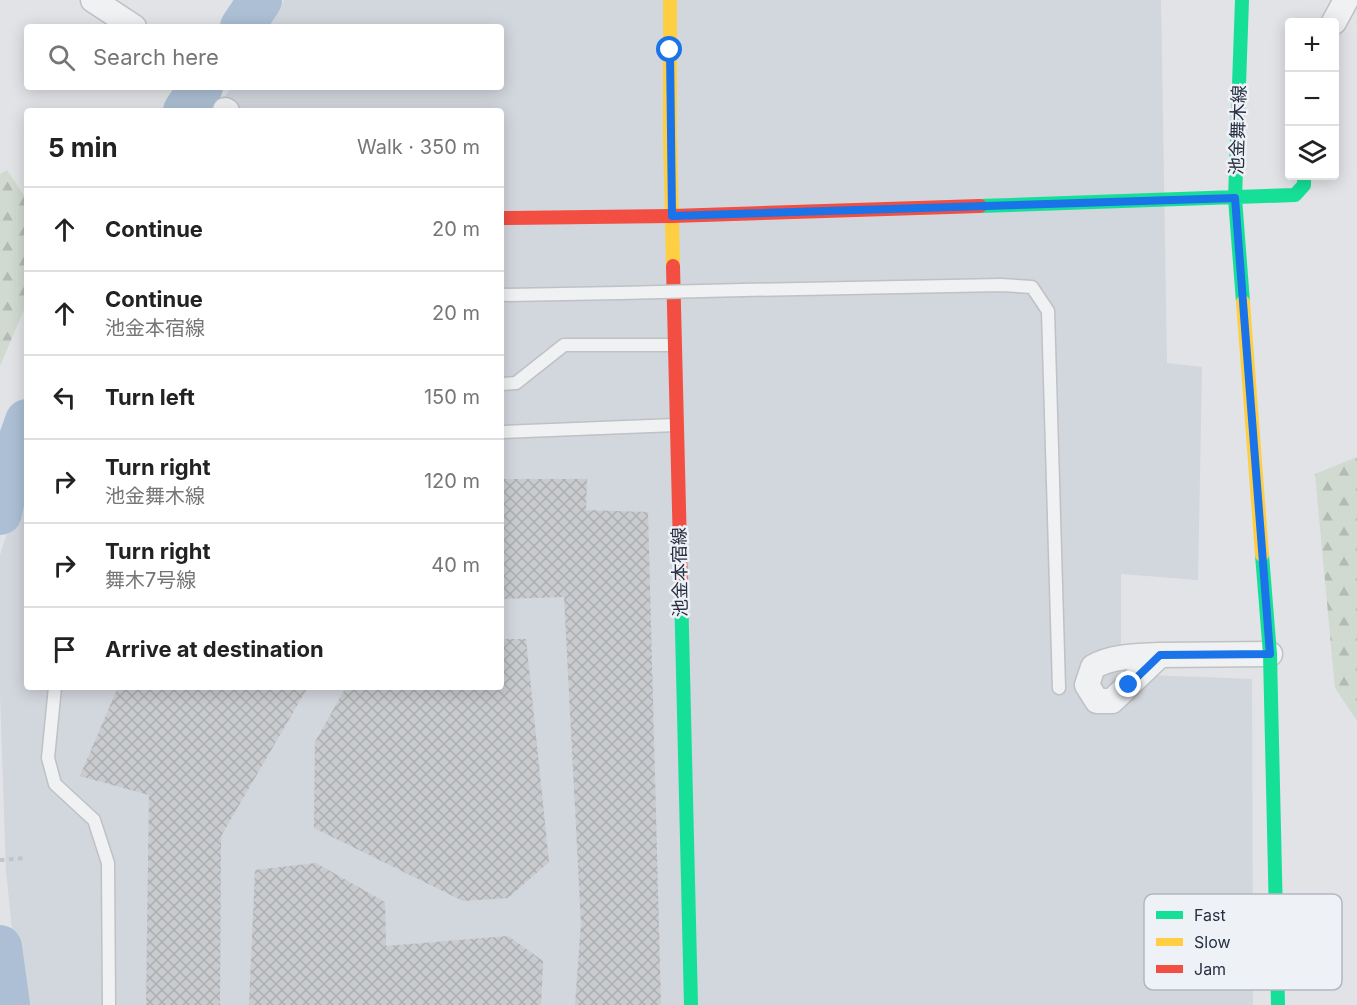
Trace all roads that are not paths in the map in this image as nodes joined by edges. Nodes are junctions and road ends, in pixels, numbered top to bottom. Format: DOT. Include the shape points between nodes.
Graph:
graph roads {
  1 [pos="93,0"];
  2 [pos="670,0"];
  3 [pos="1242,0"];
  4 [pos="1346,0"];
  5 [pos="1336,18"];
  6 [pos="129,24"];
  7 [pos="1304,180"];
  8 [pos="1235,198"];
  9 [pos="672,216"];
  10 [pos="504,218"];
  11 [pos="504,295"];
  12 [pos="674,345"];
  13 [pos="504,384"];
  14 [pos="677,425"];
  15 [pos="504,432"];
  16 [pos="1270,654"];
  17 [pos="1160,655"];
  18 [pos="1059,688"];
  19 [pos="55,690"];
  20 [pos="1275,894"];
  21 [pos="1278,990"];
  22 [pos="109,1005"];
  23 [pos="691,1005"];
  24 [pos="1278,1005"];
  1 -- 6 [label="street"];
  2 -- 9 [label="street, 池金本宿線"];
  3 -- 8 [label="street, 池金舞木線"];
  4 -- 5 [label="street"];
  7 -- 8 [label="street" via="1295,195"];
  8 -- 9 [label="street"];
  8 -- 16 [label="street, 池金舞木線"];
  9 -- 10 [label="street"];
  9 -- 12 [label="street, 池金本宿線"];
  11 -- 18 [label="lane, bridge" via="1032,287 1048,311"];
  12 -- 13 [label="lane" via="564,345 516,383"];
  12 -- 14 [label="street, 池金本宿線"];
  14 -- 15 [label="lane"];
  14 -- 23 [label="street, 池金本宿線"];
  16 -- 17 [label="street"];
  16 -- 20 [label="street, 池金舞木線"];
  19 -- 22 [label="lane" via="48,759 55,784 94,820 108,863"];
  21 -- 24 [label="street, 池金舞木線"];
}
